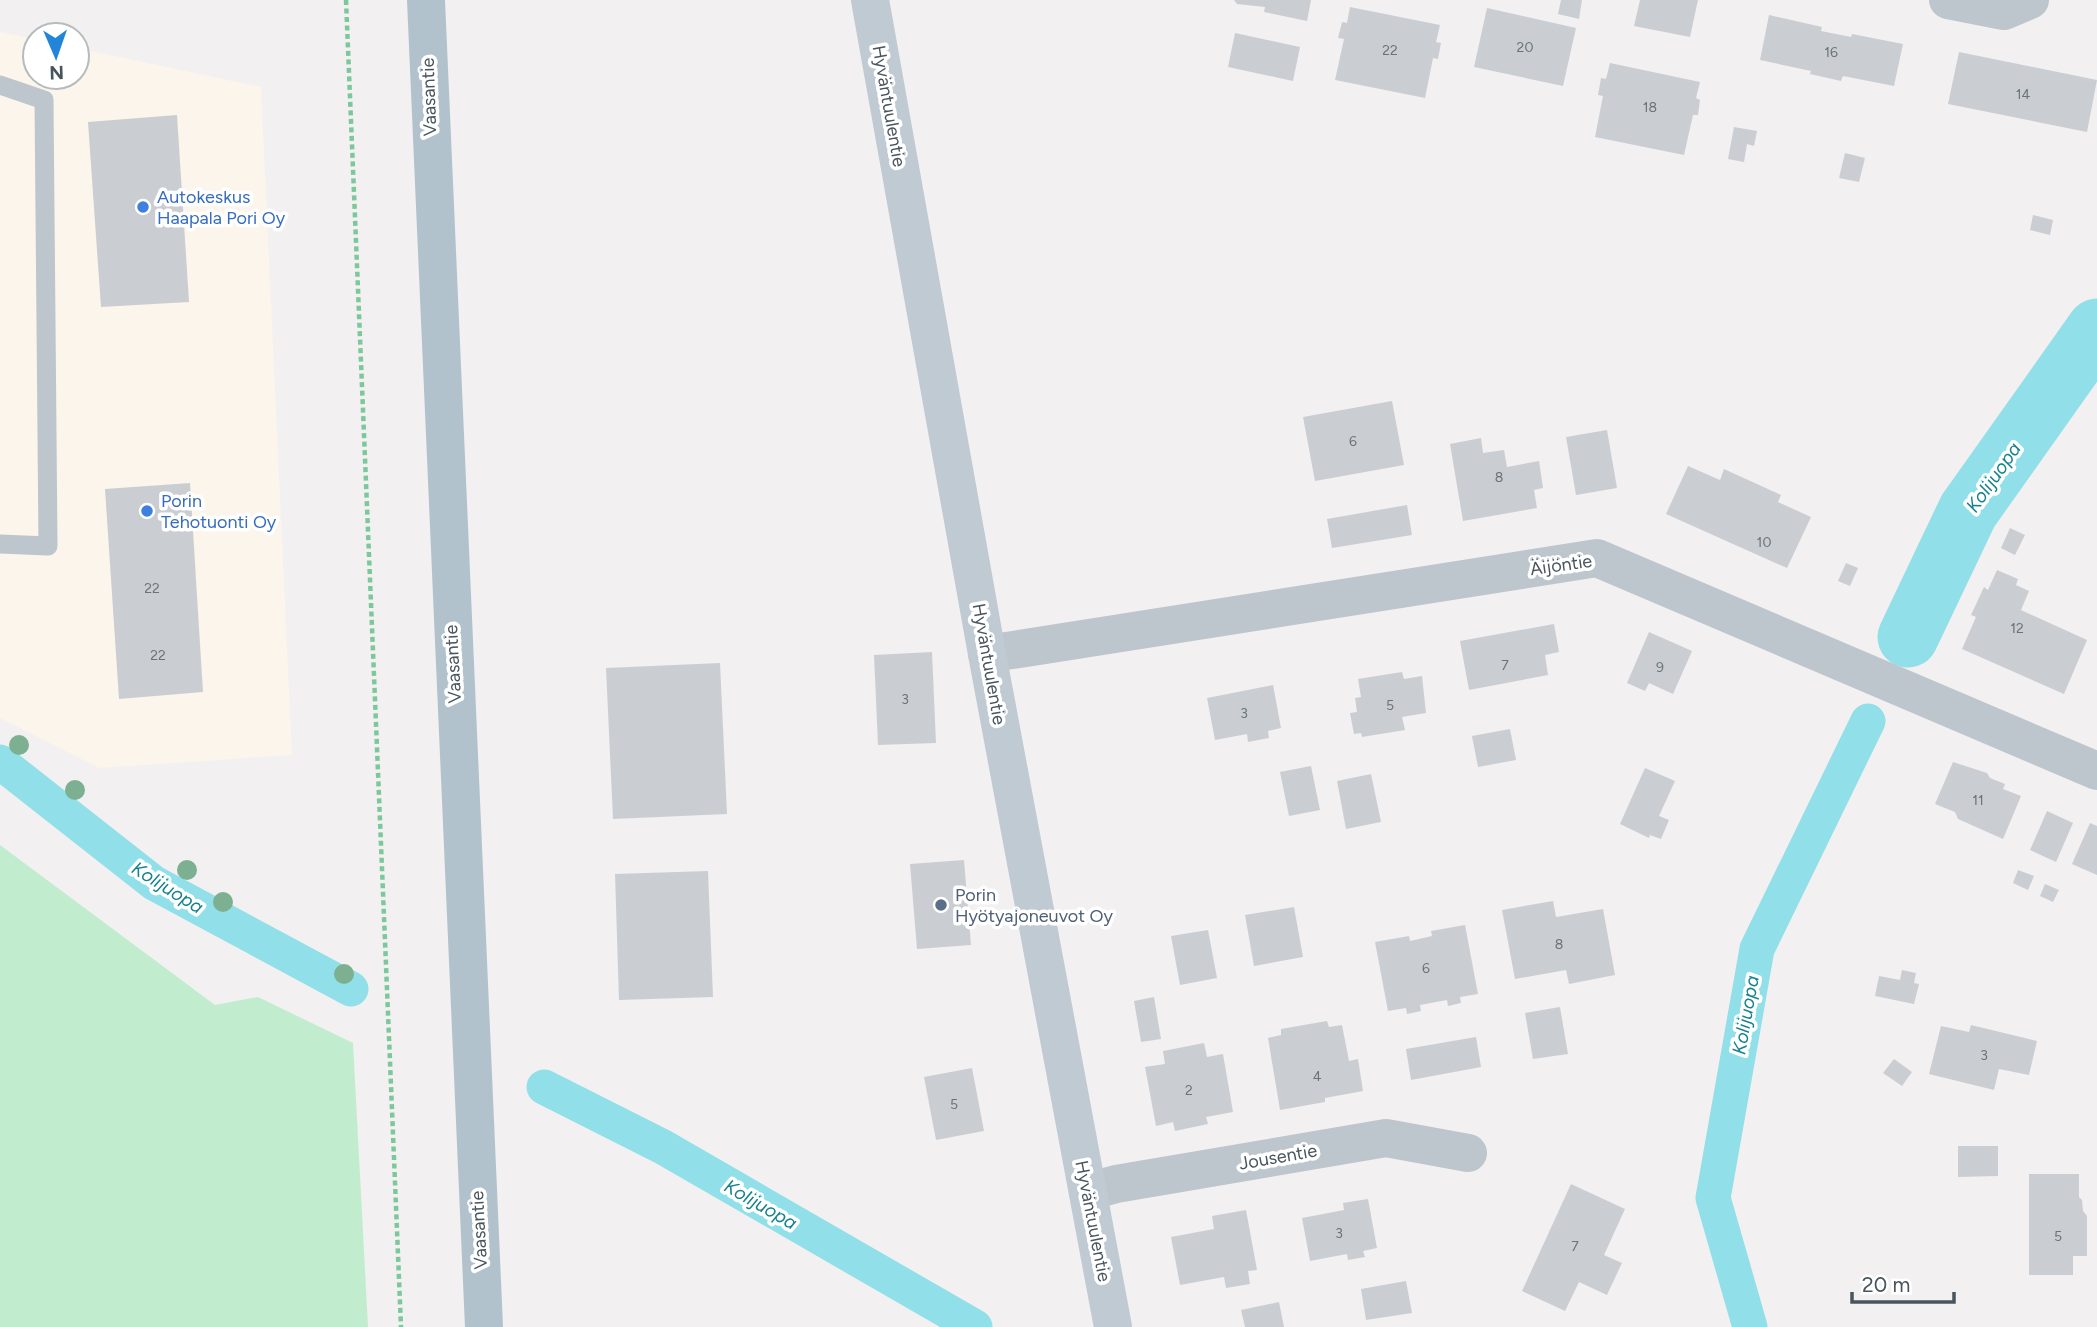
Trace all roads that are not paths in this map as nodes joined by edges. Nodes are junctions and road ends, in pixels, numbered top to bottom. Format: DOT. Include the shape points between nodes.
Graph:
graph roads {
  1 [pos="426,0"];
  2 [pos="870,0"];
  3 [pos="1948,0"];
  4 [pos="2030,0"];
  5 [pos="0,85"];
  6 [pos="0,544"];
  7 [pos="987,654"];
  8 [pos="2097,771"];
  9 [pos="1468,1153"];
  10 [pos="1088,1192"];
  11 [pos="484,1327"];
  12 [pos="1113,1327"];
  1 -- 11 [label="main road, Vaasantie"];
  2 -- 7 [label="street, Hyväntuulentie"];
  3 -- 4 [label="street" via="2004,11"];
  5 -- 6 [label="lane" via="44,100 48,546"];
  7 -- 8 [label="street, Äijöntie" via="1597,558"];
  7 -- 10 [label="street, Hyväntuulentie"];
  9 -- 10 [label="street, Jousentie" via="1386,1138"];
  10 -- 12 [label="street, Hyväntuulentie"];
}
